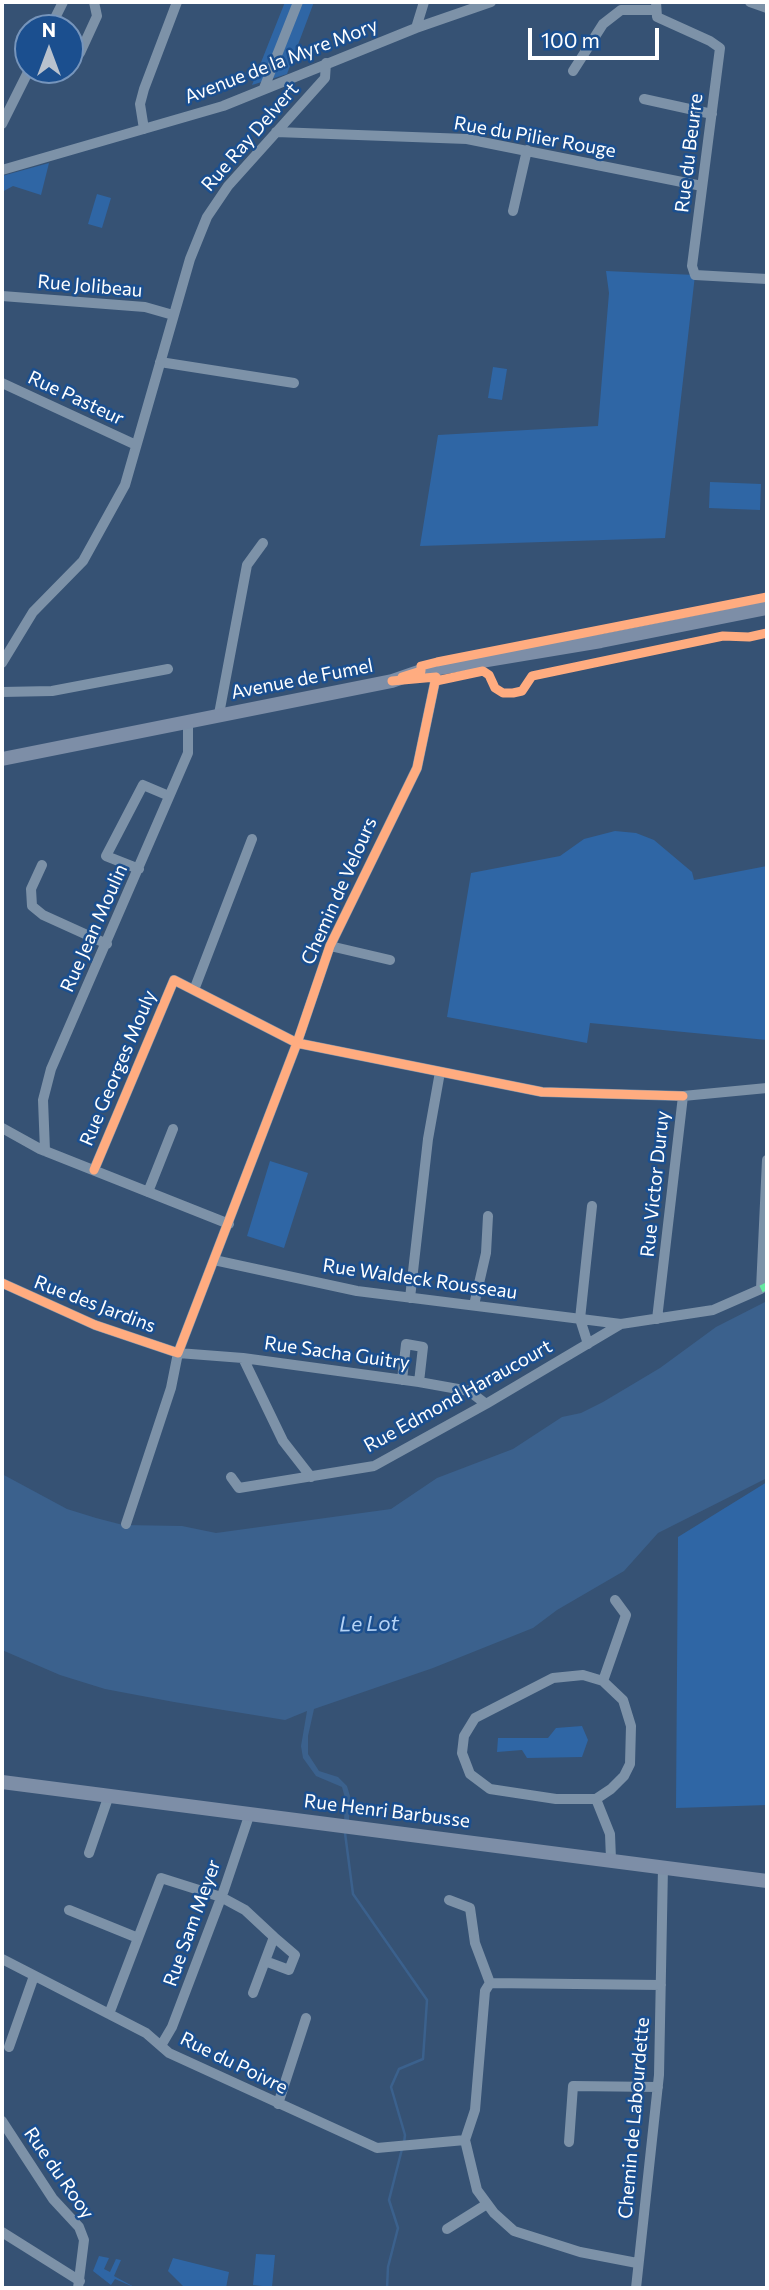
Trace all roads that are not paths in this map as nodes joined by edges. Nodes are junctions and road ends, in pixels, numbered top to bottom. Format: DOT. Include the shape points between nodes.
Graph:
graph roads {
  1 [pos="94,2"];
  2 [pos="177,2"];
  3 [pos="298,2"];
  4 [pos="424,2"];
  5 [pos="491,2"];
  6 [pos="750,2"];
  7 [pos="655,6"];
  8 [pos="767,8"];
  9 [pos="416,28"];
  10 [pos="84,44"];
  11 [pos="326,63"];
  12 [pos="573,71"];
  13 [pos="22,84"];
  14 [pos="264,88"];
  15 [pos="644,99"];
  16 [pos="712,114"];
  17 [pos="2,124"];
  18 [pos="144,129"];
  19 [pos="276,132"];
  20 [pos="527,150"];
  21 [pos="2,170"];
  22 [pos="702,186"];
  23 [pos="513,211"];
  24 [pos="767,279"];
  25 [pos="2,296"];
  26 [pos="173,316"];
  27 [pos="160,362"];
  28 [pos="2,383"];
  29 [pos="294,383"];
  30 [pos="136,445"];
  31 [pos="263,543"];
  32 [pos="767,608"];
  33 [pos="2,663"];
  34 [pos="168,669"];
  35 [pos="436,673"];
  36 [pos="2,692"];
  37 [pos="219,714"];
  38 [pos="188,721"];
  39 [pos="2,759"];
  40 [pos="169,796"];
  41 [pos="252,839"];
  42 [pos="41,865"];
  43 [pos="139,869"];
  44 [pos="107,944"];
  45 [pos="330,946"];
  46 [pos="390,960"];
  47 [pos="194,990"];
  48 [pos="297,1043"];
  49 [pos="440,1072"];
  50 [pos="767,1088"];
  51 [pos="683,1096"];
  52 [pos="2,1128"];
  53 [pos="173,1129"];
  54 [pos="45,1151"];
  55 [pos="767,1160"];
  56 [pos="94,1170"];
  57 [pos="148,1192"];
  58 [pos="592,1206"];
  59 [pos="488,1216"];
  60 [pos="229,1224"];
  61 [pos="214,1260"];
  62 [pos="2,1283"];
  63 [pos="410,1298"];
  64 [pos="474,1305"];
  65 [pos="580,1319"];
  66 [pos="657,1319"];
  67 [pos="621,1324"];
  68 [pos="588,1344"];
  69 [pos="178,1353"];
  70 [pos="243,1358"];
  71 [pos="402,1380"];
  72 [pos="419,1382"];
  73 [pos="486,1404"];
  74 [pos="231,1477"];
  75 [pos="311,1477"];
  76 [pos="126,1524"];
  77 [pos="615,1600"];
  78 [pos="603,1681"];
  79 [pos="2,1782"];
  80 [pos="109,1795"];
  81 [pos="596,1799"];
  82 [pos="250,1813"];
  83 [pos="89,1853"];
  84 [pos="611,1859"];
  85 [pos="663,1867"];
  86 [pos="767,1881"];
  87 [pos="222,1896"];
  88 [pos="449,1900"];
  89 [pos="69,1910"];
  90 [pos="274,1937"];
  91 [pos="138,1938"];
  92 [pos="2,1959"];
  93 [pos="265,1961"];
  94 [pos="34,1976"];
  95 [pos="491,1983"];
  96 [pos="662,1985"];
  97 [pos="253,1993"];
  98 [pos="109,2014"];
  99 [pos="306,2018"];
  100 [pos="162,2044"];
  101 [pos="9,2046"];
  102 [pos="658,2087"];
  103 [pos="278,2104"];
  104 [pos="2,2121"];
  105 [pos="465,2140"];
  106 [pos="569,2142"];
  107 [pos="487,2204"];
  108 [pos="447,2229"];
  109 [pos="2,2232"];
  110 [pos="638,2263"];
  111 [pos="79,2285"];
  112 [pos="636,2288"];
  1 -- 10 [label="street" via="97,16"];
  2 -- 18 [label="street" via="140,104"];
  3 -- 14 [label="street"];
  4 -- 9 [label="street"];
  5 -- 9 [label="street, Avenue de la Myre Mory"];
  6 -- 8 [label="street"];
  7 -- 12 [label="street" via="621,10 603,24"];
  7 -- 16 [label="street, Rue du Beurre" via="657,17 720,48"];
  9 -- 11 [label="street, Avenue de la Myre Mory"];
  11 -- 14 [label="street, Avenue de la Myre Mory"];
  11 -- 19 [label="street, Rue Ray Delvert" via="325,78"];
  13 -- 17 [label="street"];
  14 -- 18 [label="street, Avenue de la Myre Mory" via="223,106"];
  15 -- 16 [label="street"];
  16 -- 22 [label="street, Rue du Beurre"];
  18 -- 21 [label="street, Avenue de la Myre Mory"];
  19 -- 20 [label="street, Rue du Pilier Rouge" via="467,139"];
  19 -- 26 [label="street, Rue Ray Delvert" via="207,217"];
  20 -- 22 [label="street, Rue du Pilier Rouge"];
  20 -- 23 [label="street"];
  22 -- 24 [label="street, Rue du Beurre" via="692,266 695,275"];
  25 -- 26 [label="street, Rue Jolibeau" via="145,307"];
  26 -- 27 [label="street, Rue Ray Delvert"];
  27 -- 29 [label="street"];
  27 -- 30 [label="street, Rue Ray Delvert"];
  28 -- 30 [label="street, Rue Pasteur"];
  30 -- 33 [label="street, Rue Ray Delvert" via="125,485 83,561 33,612"];
  31 -- 37 [label="street" via="247,565"];
  32 -- 35 [label="main road, Avenue de Fumel"];
  34 -- 36 [label="street" via="52,691"];
  35 -- 37 [label="main road, Avenue de Fumel"];
  35 -- 45 [label="street, Chemin de Velours" via="417,768"];
  37 -- 38 [label="main road, Avenue de Fumel"];
  38 -- 39 [label="main road, Avenue de Fumel"];
  38 -- 40 [label="street, Rue Jean Moulin" via="188,753"];
  40 -- 43 [label="street, Rue Jean Moulin"];
  40 -- 43 [label="street" via="142,785 106,856"];
  41 -- 47 [label="street"];
  42 -- 44 [label="street" via="31,890 32,906"];
  43 -- 44 [label="street, Rue Jean Moulin"];
  44 -- 54 [label="street, Rue Jean Moulin" via="51,1069 43,1100"];
  45 -- 46 [label="street"];
  45 -- 48 [label="street, Chemin de Velours"];
  47 -- 48 [label="street"];
  47 -- 56 [label="street, Rue Georges Mouly" via="174,980"];
  48 -- 49 [label="street"];
  48 -- 60 [label="street, Chemin de Velours"];
  49 -- 51 [label="street" via="542,1092"];
  49 -- 63 [label="street"];
  50 -- 51 [label="street, Rue Victor Duruy"];
  51 -- 66 [label="street, Rue Victor Duruy"];
  52 -- 54 [label="street"];
  53 -- 57 [label="street"];
  54 -- 56 [label="street"];
  55 -- 66 [label="street, Rue Edmond Haraucourt" via="761,1289 713,1310"];
  56 -- 57 [label="street"];
  57 -- 60 [label="street"];
  58 -- 65 [label="street"];
  59 -- 64 [label="street" via="486,1253"];
  60 -- 61 [label="street, Chemin de Velours"];
  61 -- 63 [label="street, Rue Waldeck Rousseau"];
  61 -- 69 [label="street, Chemin de Velours"];
  62 -- 69 [label="street, Rue des Jardins" via="95,1325"];
  63 -- 64 [label="street, Rue Waldeck Rousseau"];
  64 -- 65 [label="street, Rue Waldeck Rousseau"];
  65 -- 67 [label="street, Rue Waldeck Rousseau"];
  65 -- 68 [label="street"];
  66 -- 67 [label="street, Rue Edmond Haraucourt"];
  67 -- 68 [label="street, Rue Edmond Haraucourt"];
  68 -- 73 [label="street, Rue Edmond Haraucourt"];
  69 -- 70 [label="street, Rue Sacha Guitry"];
  69 -- 76 [label="street, Chemin de Velours"];
  70 -- 71 [label="street, Rue Sacha Guitry"];
  70 -- 75 [label="street" via="284,1441"];
  71 -- 72 [label="street, Rue Sacha Guitry"];
  71 -- 72 [label="street" via="406,1344 423,1347"];
  72 -- 73 [label="street, Rue Sacha Guitry" via="469,1391"];
  73 -- 75 [label="street, Rue Edmond Haraucourt" via="374,1465"];
  74 -- 75 [label="street, Rue Edmond Haraucourt" via="239,1488"];
  77 -- 78 [label="street" via="626,1615"];
  78 -- 81 [label="street" via="623,1700 631,1726 631,1754 624,1776"];
  78 -- 81 [label="street" via="583,1675 553,1678 488,1710 475,1718 464,1737 462,1753 470,1774 490,1789 556,1799"];
  79 -- 80 [label="main road, Rue Henri Barbusse"];
  80 -- 82 [label="main road, Rue Henri Barbusse"];
  80 -- 83 [label="street"];
  81 -- 84 [label="street" via="610,1834"];
  82 -- 84 [label="main road, Rue Henri Barbusse"];
  82 -- 87 [label="street, Rue Sam Meyer"];
  84 -- 85 [label="main road, Rue Henri Barbusse"];
  85 -- 86 [label="main road, Rue Henri Barbusse"];
  85 -- 96 [label="street, Chemin de Labourdette"];
  87 -- 90 [label="street"];
  87 -- 91 [label="street" via="160,1878"];
  87 -- 100 [label="street, Rue Sam Meyer"];
  88 -- 95 [label="street" via="470,1908 475,1943"];
  89 -- 91 [label="street"];
  90 -- 93 [label="street"];
  90 -- 93 [label="street" via="295,1955 289,1970"];
  91 -- 98 [label="street"];
  92 -- 94 [label="street, Rue du Poivre"];
  93 -- 97 [label="street"];
  94 -- 98 [label="street, Rue du Poivre"];
  94 -- 101 [label="street"];
  95 -- 96 [label="street"];
  95 -- 105 [label="street" via="485,1991 475,2110"];
  96 -- 102 [label="street, Chemin de Labourdette"];
  98 -- 100 [label="street, Rue du Poivre"];
  99 -- 103 [label="street"];
  100 -- 103 [label="street, Rue du Poivre" via="169,2053"];
  102 -- 106 [label="street" via="573,2086"];
  102 -- 110 [label="street, Chemin de Labourdette"];
  103 -- 105 [label="street, Rue du Poivre" via="377,2148"];
  104 -- 111 [label="street, Rue du Rooy" via="53,2199 79,2227 84,2240"];
  105 -- 107 [label="street" via="477,2190"];
  107 -- 108 [label="street"];
  107 -- 110 [label="street" via="514,2231 580,2252"];
  109 -- 111 [label="street"];
  110 -- 112 [label="street, Chemin de Labourdette"];
}
